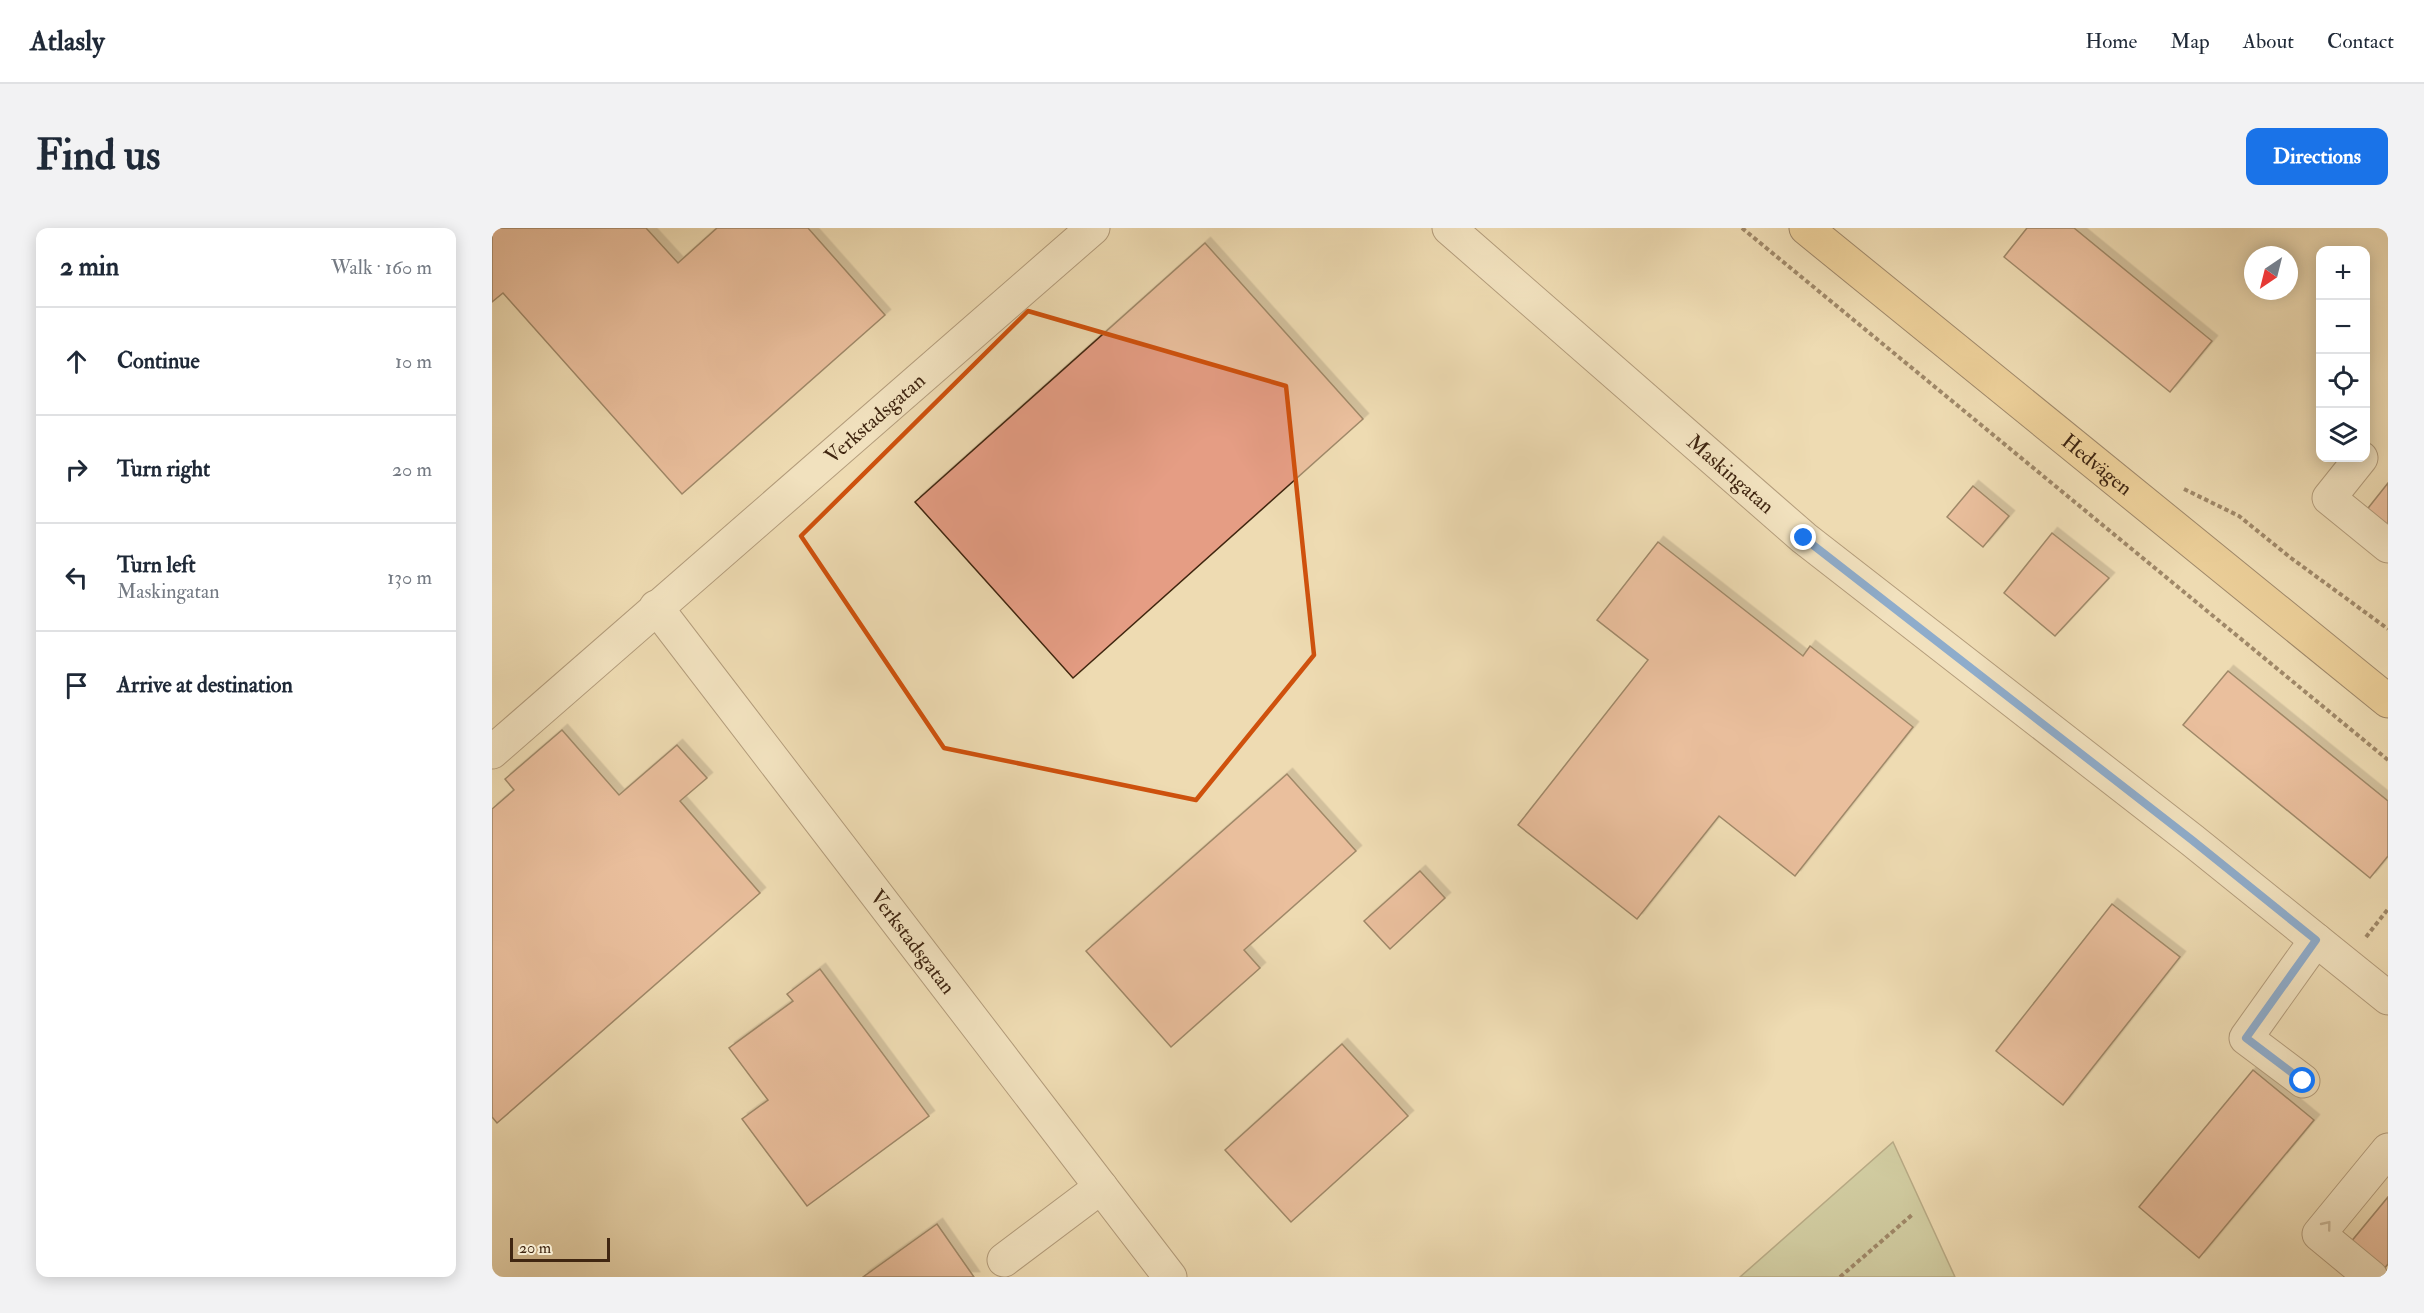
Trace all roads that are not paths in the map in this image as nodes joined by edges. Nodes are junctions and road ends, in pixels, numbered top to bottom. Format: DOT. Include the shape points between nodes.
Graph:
graph roads {
  1 [pos="1093,228"];
  2 [pos="1449,228"];
  3 [pos="1806,228"];
  4 [pos="2357,462"];
  5 [pos="2388,546"];
  6 [pos="656,607"];
  7 [pos="2388,701"];
  8 [pos="492,752"];
  9 [pos="2316,940"];
  10 [pos="2388,998"];
  11 [pos="2303,1081"];
  12 [pos="2388,1150"];
  13 [pos="1101,1187"];
  14 [pos="1004,1260"];
  15 [pos="1170,1277"];
  16 [pos="2371,1277"];
  1 -- 6 [label="street, Verkstadsgatan"];
  2 -- 9 [label="street, Maskingatan" via="1804,538"];
  3 -- 7 [label="main road, Hedvägen"];
  4 -- 5 [label="street" via="2329,498"];
  6 -- 8 [label="street, Verkstadsgatan"];
  6 -- 13 [label="street, Verkstadsgatan"];
  9 -- 10 [label="street, Maskingatan"];
  9 -- 11 [label="street" via="2246,1038"];
  16 -- 12 [label="street, one-way" via="2319,1234"];
  13 -- 14 [label="street"];
  13 -- 15 [label="street, Verkstadsgatan"];
}
